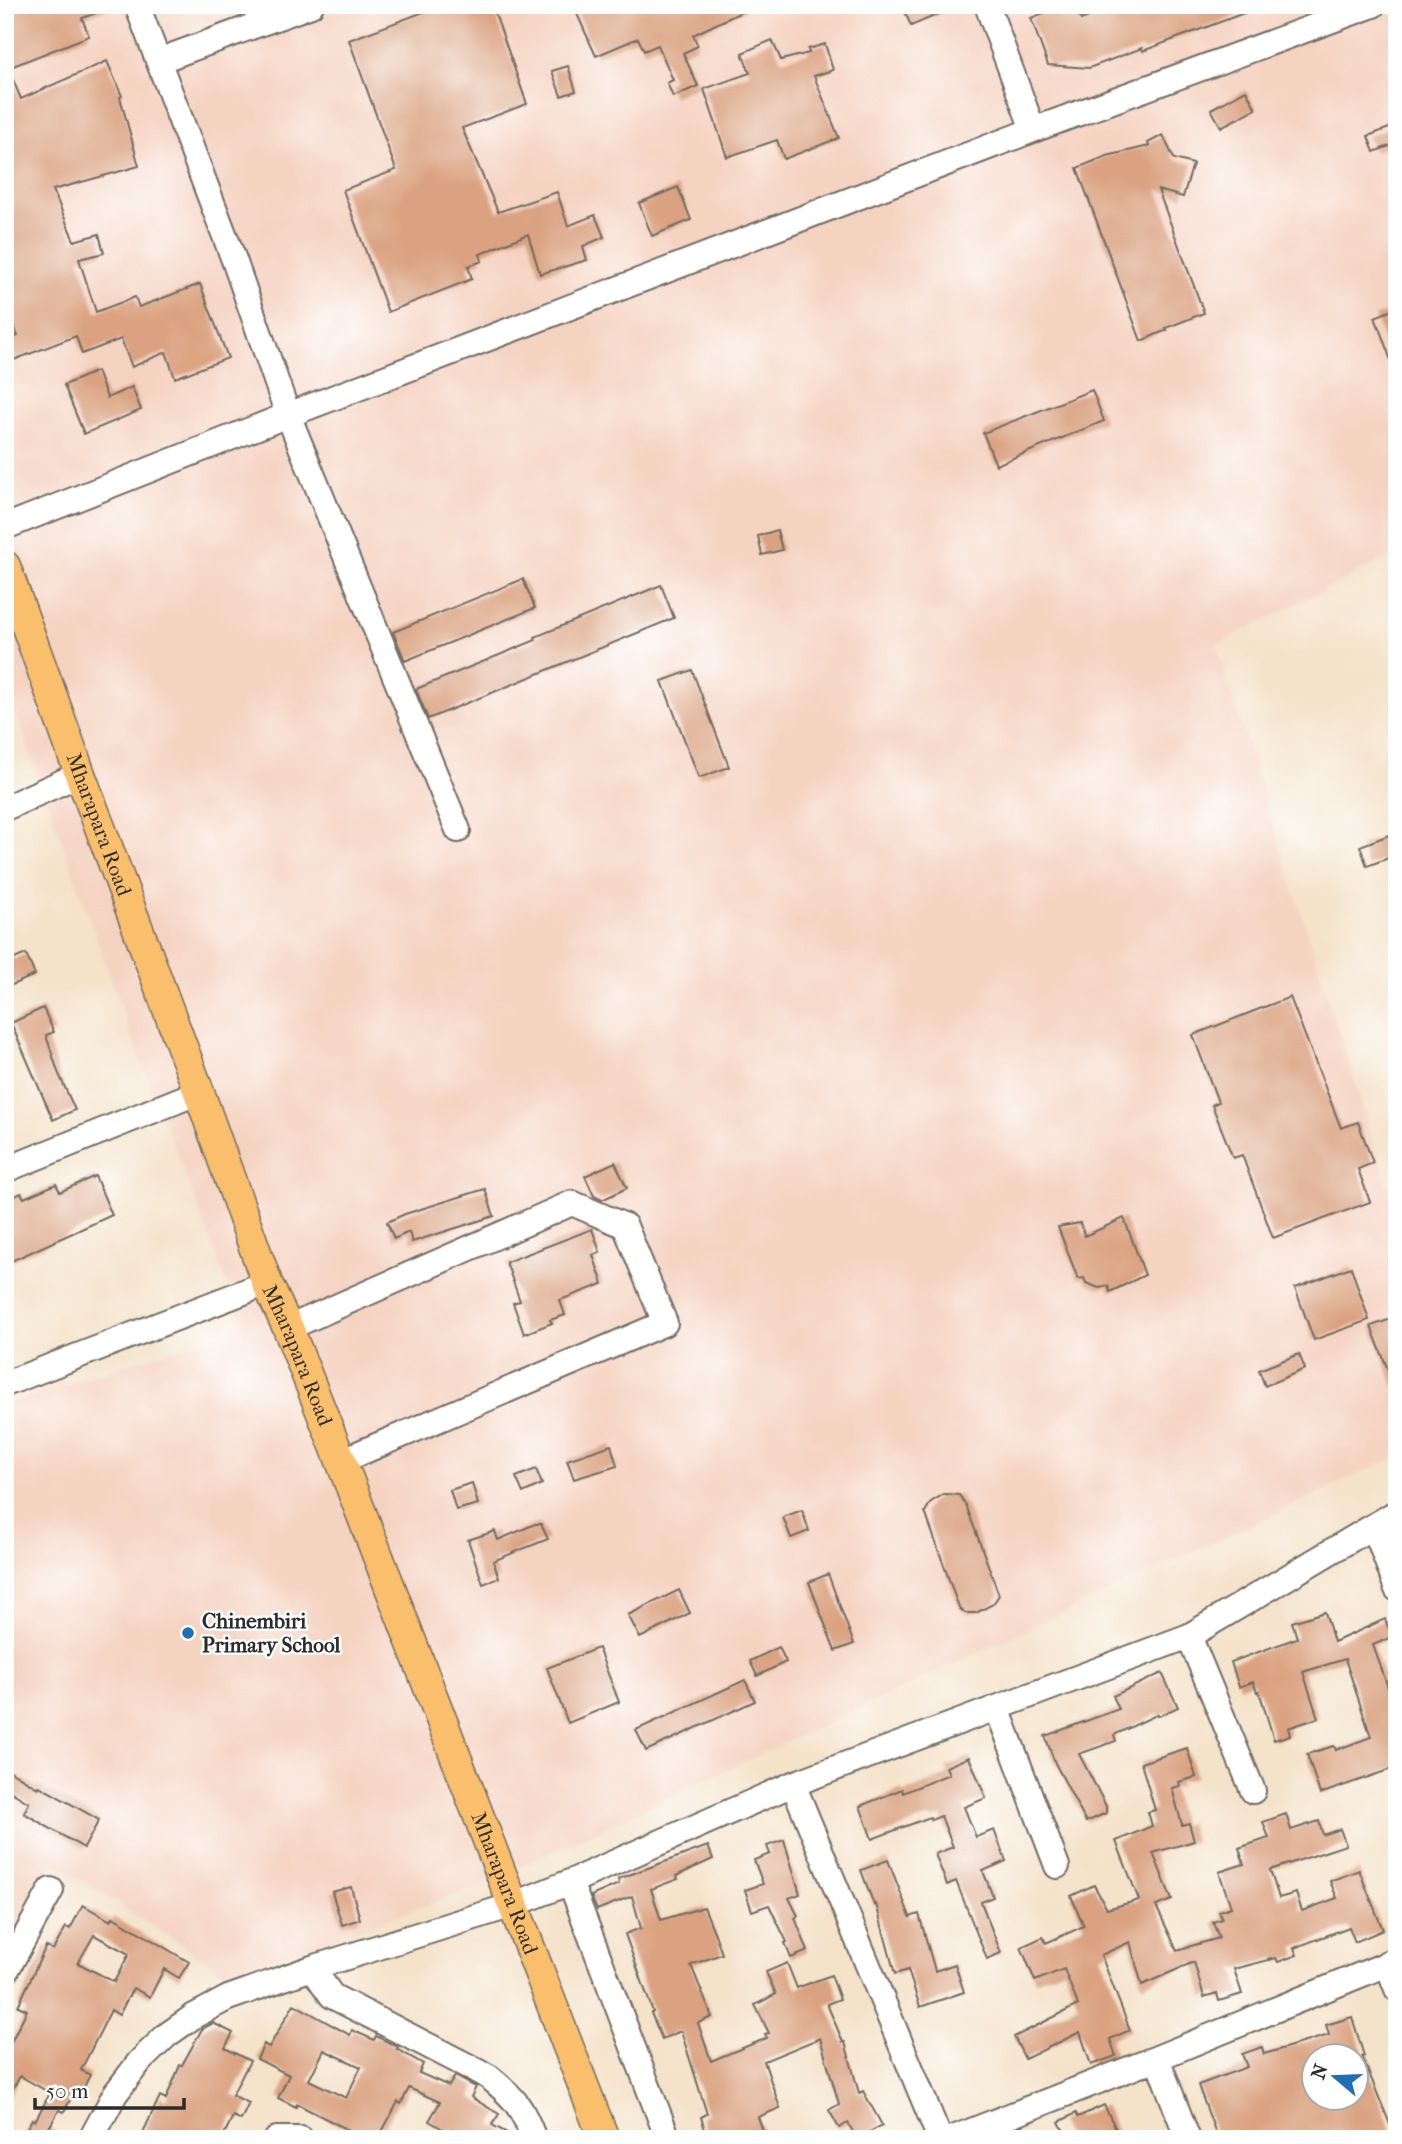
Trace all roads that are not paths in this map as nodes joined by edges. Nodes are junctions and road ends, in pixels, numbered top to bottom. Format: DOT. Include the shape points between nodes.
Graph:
graph roads {
  1 [pos="137,5"];
  2 [pos="311,5"];
  3 [pos="987,5"];
  4 [pos="1373,5"];
  5 [pos="1328,13"];
  6 [pos="158,61"];
  7 [pos="1033,130"];
  8 [pos="288,415"];
  9 [pos="5,527"];
  10 [pos="5,566"];
  11 [pos="79,774"];
  12 [pos="5,808"];
  13 [pos="458,830"];
  14 [pos="199,1092"];
  15 [pos="5,1170"];
  16 [pos="267,1283"];
  17 [pos="288,1328"];
  18 [pos="5,1384"];
  19 [pos="341,1461"];
  20 [pos="1397,1512"];
  21 [pos="1374,1526"];
  22 [pos="1397,1589"];
  23 [pos="1189,1636"];
  24 [pos="998,1708"];
  25 [pos="793,1784"];
  26 [pos="1253,1791"];
  27 [pos="1057,1866"];
  28 [pos="570,1882"];
  29 [pos="51,1890"];
  30 [pos="513,1905"];
  31 [pos="1392,1962"];
  32 [pos="312,1968"];
  33 [pos="5,1973"];
  34 [pos="1397,1989"];
  35 [pos="1157,2058"];
  36 [pos="91,2139"];
  37 [pos="277,2139"];
  38 [pos="301,2139"];
  39 [pos="534,2139"];
  40 [pos="604,2139"];
  41 [pos="668,2139"];
  42 [pos="940,2139"];
  43 [pos="951,2139"];
  44 [pos="1188,2139"];
  1 -- 6 [label="street"];
  2 -- 6 [label="street"];
  3 -- 7 [label="street"];
  4 -- 5 [label="street"];
  5 -- 7 [label="street"];
  6 -- 8 [label="street"];
  7 -- 8 [label="street"];
  8 -- 9 [label="street"];
  8 -- 13 [label="street"];
  10 -- 11 [label="main road, Mharapara Road"];
  11 -- 12 [label="street"];
  11 -- 14 [label="main road, Mharapara Road"];
  14 -- 15 [label="street"];
  14 -- 16 [label="main road, Mharapara Road"];
  16 -- 17 [label="main road, Mharapara Road"];
  16 -- 18 [label="street"];
  17 -- 19 [label="main road, Mharapara Road"];
  17 -- 19 [label="street" via="572,1203 625,1226 665,1323"];
  19 -- 30 [label="main road, Mharapara Road"];
  20 -- 21 [label="street"];
  21 -- 22 [label="street"];
  21 -- 23 [label="street"];
  23 -- 24 [label="street"];
  23 -- 26 [label="street"];
  24 -- 25 [label="street"];
  24 -- 27 [label="street"];
  25 -- 28 [label="street"];
  25 -- 42 [label="street"];
  28 -- 30 [label="street"];
  28 -- 41 [label="street"];
  29 -- 33 [label="street"];
  30 -- 32 [label="street"];
  30 -- 40 [label="main road, Mharapara Road"];
  31 -- 34 [label="street"];
  31 -- 35 [label="street"];
  32 -- 36 [label="street" via="228,1998 167,2035 115,2094"];
  32 -- 39 [label="street" via="332,1996 489,2077 525,2113"];
  35 -- 43 [label="street"];
  35 -- 44 [label="street"];
  37 -- 38 [label="street"];
}
